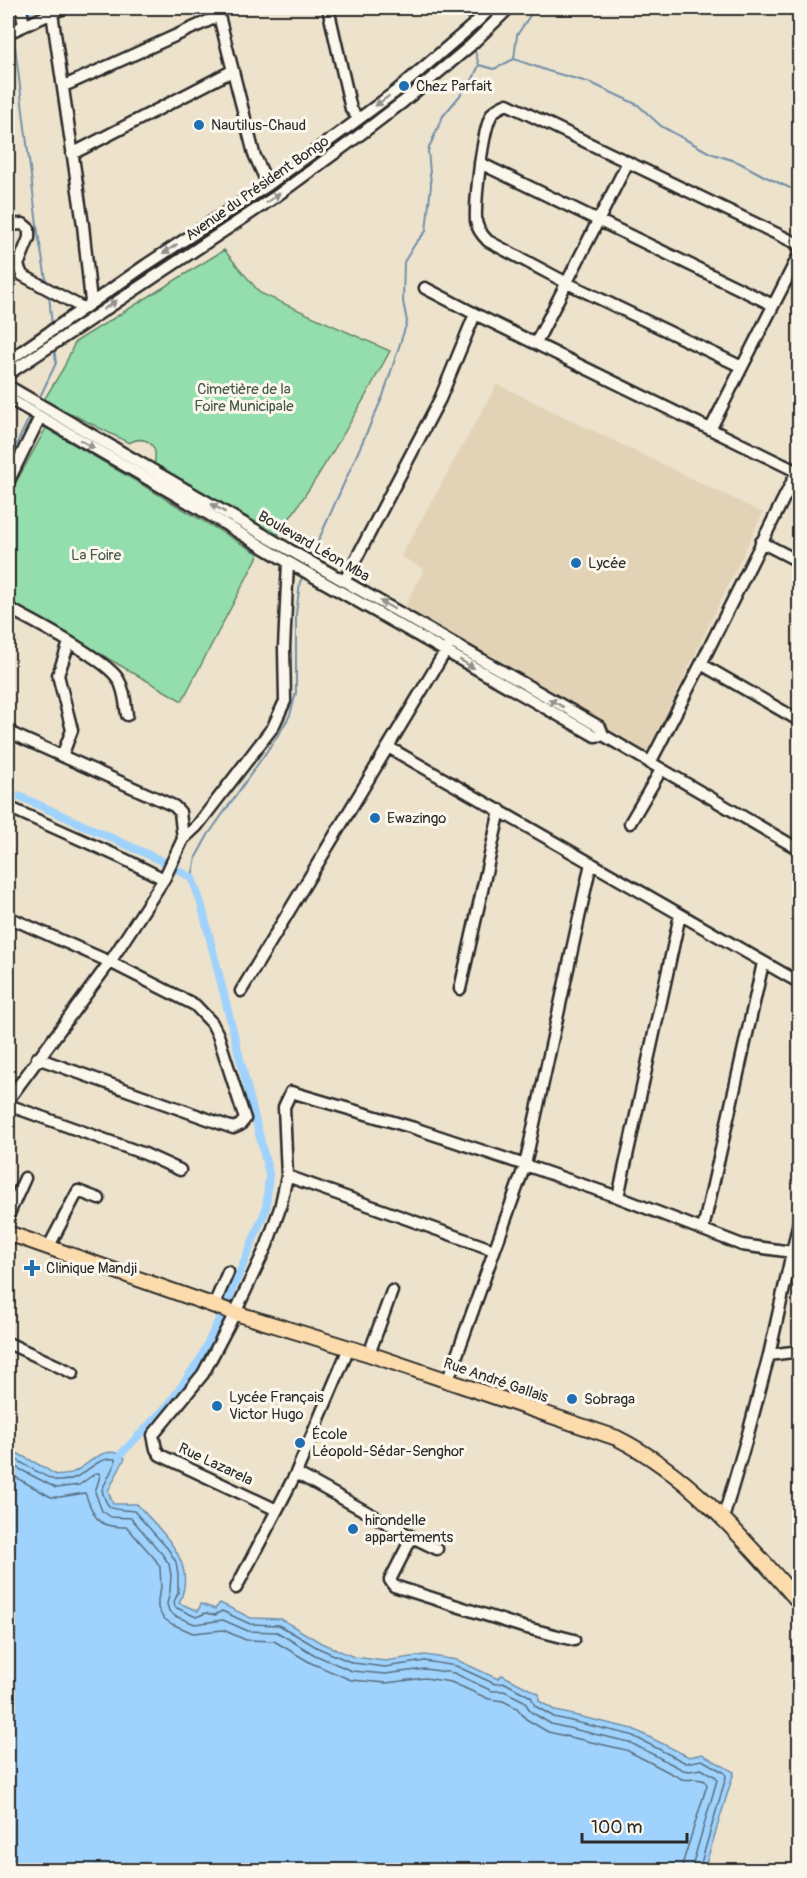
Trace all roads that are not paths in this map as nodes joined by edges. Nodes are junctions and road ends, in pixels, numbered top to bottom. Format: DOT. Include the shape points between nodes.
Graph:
graph roads {
  1 [pos="64,8"];
  2 [pos="328,8"];
  3 [pos="491,8"];
  4 [pos="509,8"];
  5 [pos="218,12"];
  6 [pos="52,13"];
  7 [pos="22,16"];
  8 [pos="8,33"];
  9 [pos="232,71"];
  10 [pos="64,86"];
  11 [pos="359,119"];
  12 [pos="72,154"];
  13 [pos="628,162"];
  14 [pos="480,163"];
  15 [pos="268,185"];
  16 [pos="599,219"];
  17 [pos="8,225"];
  18 [pos="800,245"];
  19 [pos="800,253"];
  20 [pos="567,283"];
  21 [pos="425,288"];
  22 [pos="87,305"];
  23 [pos="773,305"];
  24 [pos="475,314"];
  25 [pos="536,343"];
  26 [pos="10,358"];
  27 [pos="20,366"];
  28 [pos="742,367"];
  29 [pos="8,374"];
  30 [pos="8,386"];
  31 [pos="27,396"];
  32 [pos="8,398"];
  33 [pos="38,416"];
  34 [pos="711,428"];
  35 [pos="799,470"];
  36 [pos="8,482"];
  37 [pos="761,542"];
  38 [pos="288,562"];
  39 [pos="800,562"];
  40 [pos="345,580"];
  41 [pos="8,608"];
  42 [pos="452,641"];
  43 [pos="69,643"];
  44 [pos="445,652"];
  45 [pos="701,664"];
  46 [pos="127,716"];
  47 [pos="800,721"];
  48 [pos="8,730"];
  49 [pos="603,735"];
  50 [pos="388,747"];
  51 [pos="62,756"];
  52 [pos="650,763"];
  53 [pos="662,770"];
  54 [pos="8,807"];
  55 [pos="500,810"];
  56 [pos="180,812"];
  57 [pos="201,821"];
  58 [pos="630,823"];
  59 [pos="183,839"];
  60 [pos="800,850"];
  61 [pos="591,863"];
  62 [pos="165,877"];
  63 [pos="681,915"];
  64 [pos="8,916"];
  65 [pos="110,962"];
  66 [pos="763,963"];
  67 [pos="800,983"];
  68 [pos="460,989"];
  69 [pos="241,991"];
  70 [pos="37,1058"];
  71 [pos="8,1100"];
  72 [pos="8,1105"];
  73 [pos="525,1165"];
  74 [pos="180,1170"];
  75 [pos="287,1176"];
  76 [pos="25,1178"];
  77 [pos="618,1197"];
  78 [pos="99,1199"];
  79 [pos="8,1216"];
  80 [pos="800,1216"];
  81 [pos="703,1228"];
  82 [pos="8,1233"];
  83 [pos="48,1248"];
  84 [pos="494,1250"];
  85 [pos="796,1252"];
  86 [pos="228,1272"];
  87 [pos="392,1291"];
  88 [pos="216,1306"];
  89 [pos="234,1312"];
  90 [pos="8,1342"];
  91 [pos="349,1348"];
  92 [pos="800,1351"];
  93 [pos="369,1354"];
  94 [pos="769,1355"];
  95 [pos="73,1373"];
  96 [pos="448,1380"];
  97 [pos="296,1473"];
  98 [pos="277,1510"];
  99 [pos="723,1519"];
  100 [pos="412,1537"];
  101 [pos="436,1550"];
  102 [pos="236,1588"];
  103 [pos="800,1603"];
  104 [pos="574,1640"];
  1 -- 6 [label="street"];
  2 -- 11 [label="street" via="351,110"];
  3 -- 11 [label="street, Avenue du Président Bongo, one-way"];
  27 -- 4 [label="street, Avenue du Président Bongo, one-way" via="275,197 403,102 482,36"];
  5 -- 9 [label="street"];
  5 -- 10 [label="street"];
  6 -- 7 [label="street"];
  6 -- 10 [label="street"];
  7 -- 8 [label="street"];
  9 -- 12 [label="street"];
  9 -- 15 [label="street" via="254,154"];
  10 -- 12 [label="street"];
  11 -- 15 [label="street, Avenue du Président Bongo"];
  12 -- 22 [label="street" via="83,225"];
  13 -- 14 [label="street" via="507,104 491,115"];
  13 -- 16 [label="street"];
  13 -- 18 [label="street"];
  14 -- 16 [label="street"];
  14 -- 20 [label="street" via="476,223 480,233"];
  15 -- 22 [label="street, Avenue du Président Bongo, one-way"];
  16 -- 20 [label="street"];
  16 -- 23 [label="street"];
  17 -- 22 [label="street" via="23,224 29,229 18,265 22,275"];
  19 -- 23 [label="street"];
  20 -- 25 [label="street"];
  20 -- 28 [label="street"];
  21 -- 24 [label="street"];
  22 -- 26 [label="street, Avenue du Président Bongo"];
  23 -- 28 [label="street"];
  24 -- 25 [label="street"];
  24 -- 40 [label="street" via="440,399"];
  25 -- 34 [label="street"];
  27 -- 29 [label="street, Avenue du Président Bongo"];
  27 -- 31 [label="street" via="17,380"];
  28 -- 34 [label="street"];
  30 -- 31 [label="street, Boulevard Léon Mba"];
  40 -- 31 [label="street, Boulevard Léon Mba, one-way"];
  32 -- 33 [label="street, Boulevard Léon Mba"];
  33 -- 36 [label="street"];
  33 -- 38 [label="street, Boulevard Léon Mba, one-way"];
  34 -- 35 [label="street"];
  35 -- 37 [label="street"];
  37 -- 39 [label="street"];
  37 -- 45 [label="street"];
  38 -- 44 [label="street, Boulevard Léon Mba"];
  38 -- 57 [label="street" via="285,701 273,727"];
  42 -- 40 [label="street, Boulevard Léon Mba, one-way"];
  41 -- 43 [label="street"];
  42 -- 44 [label="street"];
  49 -- 42 [label="street, Boulevard Léon Mba, one-way" via="600,728"];
  43 -- 46 [label="street" via="116,675 123,688"];
  43 -- 51 [label="street" via="58,675 72,730"];
  44 -- 49 [label="street, Boulevard Léon Mba, one-way" via="595,736"];
  44 -- 50 [label="street"];
  45 -- 47 [label="street"];
  45 -- 52 [label="street"];
  48 -- 51 [label="street"];
  49 -- 52 [label="street, Boulevard Léon Mba"];
  50 -- 55 [label="street"];
  50 -- 69 [label="street"];
  51 -- 56 [label="street"];
  52 -- 53 [label="street, Boulevard Léon Mba"];
  53 -- 58 [label="street"];
  53 -- 60 [label="street, Boulevard Léon Mba"];
  54 -- 62 [label="street"];
  55 -- 61 [label="street"];
  55 -- 68 [label="street"];
  56 -- 57 [label="street"];
  56 -- 59 [label="street"];
  57 -- 59 [label="street"];
  59 -- 62 [label="street"];
  61 -- 63 [label="street"];
  61 -- 73 [label="street"];
  62 -- 65 [label="street"];
  63 -- 66 [label="street"];
  63 -- 77 [label="street"];
  64 -- 65 [label="street"];
  65 -- 70 [label="street"];
  65 -- 70 [label="street" via="195,1005 212,1023 245,1119 233,1128"];
  66 -- 67 [label="street"];
  66 -- 81 [label="street"];
  70 -- 71 [label="street"];
  72 -- 74 [label="street"];
  73 -- 75 [label="street" via="291,1092 284,1107"];
  73 -- 77 [label="street"];
  73 -- 84 [label="street"];
  75 -- 84 [label="street"];
  75 -- 89 [label="street" via="267,1245"];
  76 -- 79 [label="street"];
  77 -- 81 [label="street"];
  78 -- 83 [label="street" via="78,1191"];
  80 -- 85 [label="street"];
  81 -- 85 [label="street" via="742,1245"];
  82 -- 83 [label="main road, Rue André Gallais"];
  83 -- 88 [label="main road, Rue André Gallais"];
  84 -- 96 [label="street"];
  85 -- 94 [label="street"];
  86 -- 88 [label="street"];
  87 -- 93 [label="street"];
  88 -- 89 [label="main road, Rue André Gallais"];
  89 -- 91 [label="main road, Rue André Gallais"];
  89 -- 98 [label="street, Rue Lazarela" via="203,1374 153,1435 153,1441 160,1455"];
  90 -- 95 [label="street"];
  91 -- 93 [label="main road, Rue André Gallais"];
  91 -- 97 [label="street"];
  92 -- 94 [label="street"];
  93 -- 96 [label="main road, Rue André Gallais"];
  94 -- 99 [label="street"];
  96 -- 99 [label="main road, Rue André Gallais" via="617,1438 685,1483"];
  97 -- 98 [label="street"];
  97 -- 100 [label="street"];
  98 -- 102 [label="street"];
  99 -- 103 [label="main road, Rue André Gallais"];
  100 -- 101 [label="street"];
  100 -- 104 [label="street" via="390,1581 394,1586"];
}
